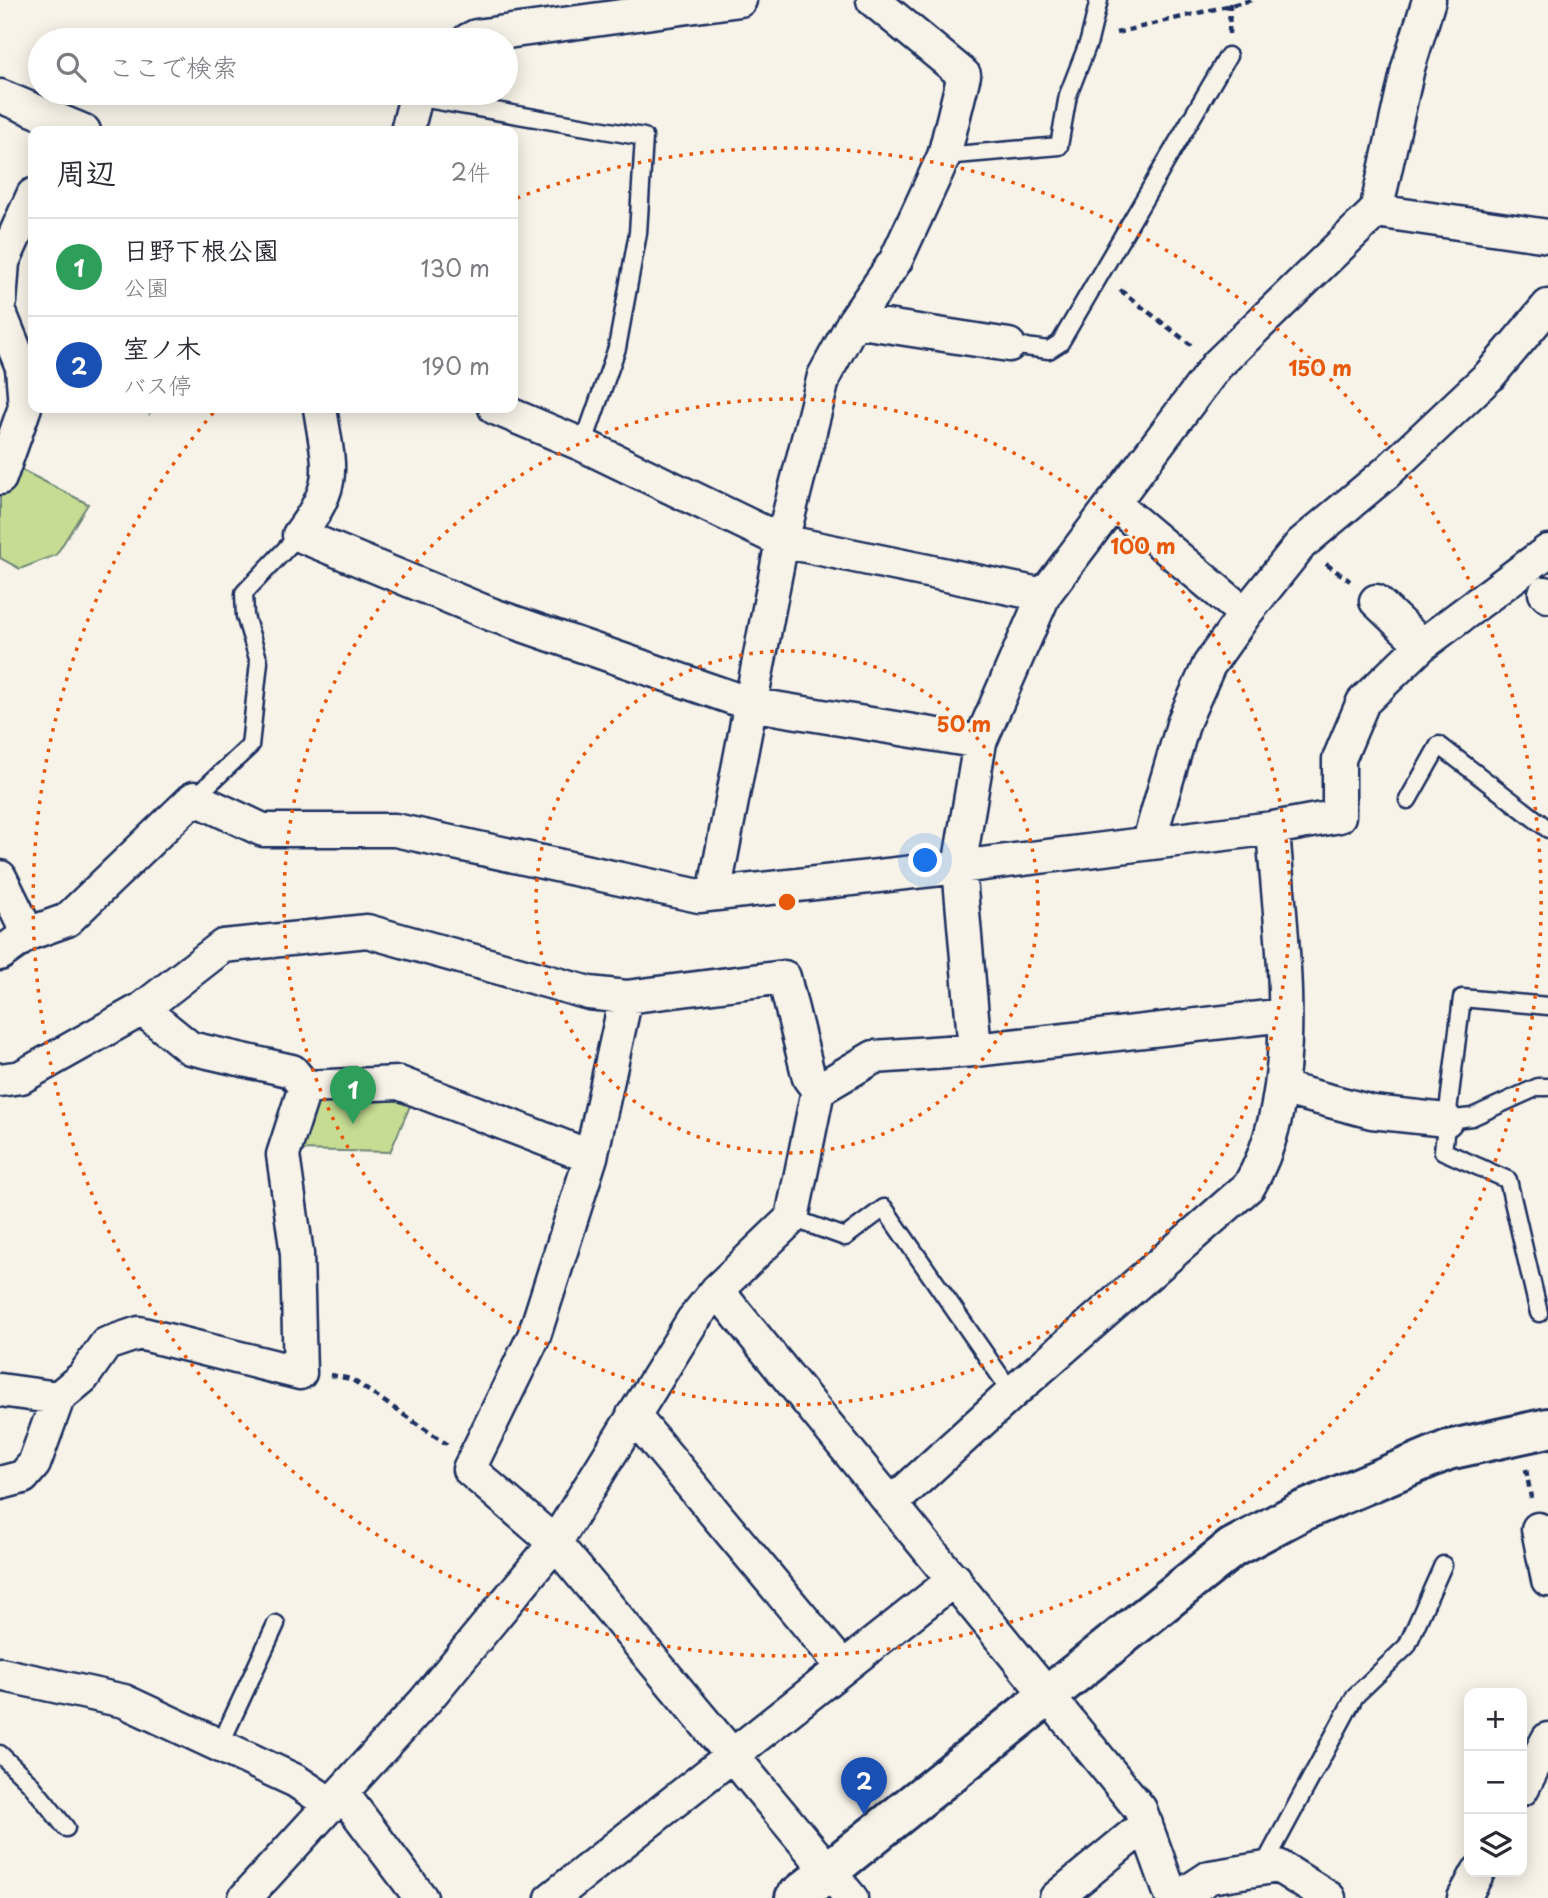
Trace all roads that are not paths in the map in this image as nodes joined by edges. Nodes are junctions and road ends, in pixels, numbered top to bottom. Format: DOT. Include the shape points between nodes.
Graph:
graph roads {
  1 [pos="740,0"];
  2 [pos="873,0"];
  3 [pos="1099,0"];
  4 [pos="1429,0"];
  5 [pos="518,30"];
  6 [pos="1228,55"];
  7 [pos="0,96"];
  8 [pos="414,105"];
  9 [pos="470,105"];
  10 [pos="70,126"];
  11 [pos="408,126"];
  12 [pos="944,156"];
  13 [pos="28,206"];
  14 [pos="1376,211"];
  15 [pos="1548,236"];
  16 [pos="0,302"];
  17 [pos="1548,306"];
  18 [pos="0,313"];
  19 [pos="854,321"];
  20 [pos="1009,345"];
  21 [pos="321,413"];
  22 [pos="507,413"];
  23 [pos="583,445"];
  24 [pos="0,478"];
  25 [pos="1113,503"];
  26 [pos="299,535"];
  27 [pos="782,541"];
  28 [pos="1548,551"];
  29 [pos="1365,593"];
  30 [pos="1044,595"];
  31 [pos="1245,614"];
  32 [pos="1422,645"];
  33 [pos="750,704"];
  34 [pos="981,742"];
  35 [pos="194,798"];
  36 [pos="1408,800"];
  37 [pos="1273,828"];
  38 [pos="1548,829"];
  39 [pos="1149,841"];
  40 [pos="959,867"];
  41 [pos="0,877"];
  42 [pos="714,894"];
  43 [pos="28,934"];
  44 [pos="0,954"];
  45 [pos="626,997"];
  46 [pos="1548,1006"];
  47 [pos="142,1009"];
  48 [pos="1285,1015"];
  49 [pos="975,1050"];
  50 [pos="0,1080"];
  51 [pos="305,1087"];
  52 [pos="1548,1087"];
  53 [pos="1282,1088"];
  54 [pos="818,1090"];
  55 [pos="1446,1120"];
  56 [pos="591,1157"];
  57 [pos="792,1218"];
  58 [pos="717,1290"];
  59 [pos="1539,1313"];
  60 [pos="0,1390"];
  61 [pos="1012,1393"];
  62 [pos="58,1398"];
  63 [pos="633,1415"];
  64 [pos="1533,1431"];
  65 [pos="0,1483"];
  66 [pos="892,1503"];
  67 [pos="1538,1529"];
  68 [pos="555,1543"];
  69 [pos="1443,1564"];
  70 [pos="1547,1573"];
  71 [pos="954,1579"];
  72 [pos="276,1624"];
  73 [pos="843,1667"];
  74 [pos="0,1674"];
  75 [pos="1047,1693"];
  76 [pos="1548,1739"];
  77 [pos="220,1745"];
  78 [pos="0,1754"];
  79 [pos="733,1755"];
  80 [pos="1527,1779"];
  81 [pos="337,1800"];
  82 [pos="1146,1824"];
  83 [pos="66,1828"];
  84 [pos="1262,1869"];
  85 [pos="1475,1877"];
  86 [pos="840,1885"];
  87 [pos="246,1898"];
  88 [pos="421,1898"];
  89 [pos="552,1898"];
  90 [pos="795,1898"];
  91 [pos="1056,1898"];
  92 [pos="1172,1898"];
  93 [pos="1178,1898"];
  94 [pos="1329,1898"];
  95 [pos="1464,1898"];
  1 -- 5 [label="street"];
  2 -- 12 [label="street" via="964,75"];
  3 -- 12 [label="lane" via="1068,94 1059,146"];
  4 -- 14 [label="street" via="1408,68"];
  6 -- 20 [label="lane" via="1060,343 1049,350"];
  7 -- 10 [label="street"];
  8 -- 11 [label="street"];
  9 -- 23 [label="lane" via="644,137 638,233 617,348"];
  12 -- 19 [label="street" via="896,260"];
  13 -- 16 [label="street" via="3,262"];
  14 -- 15 [label="street"];
  14 -- 25 [label="street" via="1217,365"];
  17 -- 31 [label="street" via="1489,376 1386,473 1301,544"];
  18 -- 24 [label="street" via="22,367 25,407"];
  19 -- 20 [label="street"];
  19 -- 27 [label="street" via="824,376"];
  21 -- 26 [label="street" via="330,479 317,511"];
  22 -- 23 [label="street"];
  23 -- 27 [label="street"];
  25 -- 30 [label="street"];
  25 -- 31 [label="street"];
  26 -- 33 [label="street" via="493,615"];
  26 -- 35 [label="lane" via="244,593 245,616 259,662 250,746"];
  27 -- 30 [label="street"];
  27 -- 33 [label="street"];
  28 -- 32 [label="street"];
  29 -- 32 [label="street"];
  30 -- 34 [label="street"];
  31 -- 39 [label="street" via="1209,665 1184,721"];
  32 -- 37 [label="street" via="1363,702 1339,759 1339,816"];
  33 -- 34 [label="street"];
  33 -- 42 [label="street"];
  34 -- 40 [label="street"];
  35 -- 42 [label="street" via="263,830 395,830 698,896"];
  35 -- 43 [label="street" via="67,920"];
  36 -- 38 [label="lane" via="1439,745"];
  37 -- 39 [label="street"];
  37 -- 48 [label="street"];
  39 -- 40 [label="street"];
  40 -- 42 [label="street"];
  40 -- 49 [label="street"];
  41 -- 43 [label="street"];
  43 -- 44 [label="street"];
  45 -- 47 [label="street" via="589,993 367,931 223,946"];
  45 -- 54 [label="street" via="783,978 809,1078"];
  45 -- 56 [label="street"];
  46 -- 55 [label="lane" via="1462,998"];
  47 -- 50 [label="street" via="21,1077"];
  47 -- 51 [label="street" via="190,1048 292,1070"];
  48 -- 49 [label="street"];
  48 -- 53 [label="street"];
  49 -- 54 [label="street" via="874,1057"];
  51 -- 56 [label="street" via="399,1083"];
  51 -- 62 [label="street" via="283,1155 297,1254 300,1373 139,1333 106,1344 83,1377"];
  52 -- 55 [label="lane" via="1538,1087 1472,1117"];
  53 -- 55 [label="street" via="1372,1112"];
  53 -- 61 [label="street" via="1264,1160 1249,1186"];
  54 -- 57 [label="street"];
  55 -- 59 [label="lane" via="1443,1151 1508,1180"];
  56 -- 68 [label="street" via="534,1336 468,1469"];
  57 -- 58 [label="street"];
  57 -- 61 [label="lane" via="845,1237 884,1208"];
  58 -- 63 [label="street"];
  58 -- 66 [label="street"];
  60 -- 62 [label="street"];
  61 -- 66 [label="street"];
  62 -- 65 [label="street" via="34,1464 23,1478"];
  63 -- 68 [label="street"];
  63 -- 73 [label="street"];
  64 -- 75 [label="street" via="1448,1450 1300,1512 1232,1548"];
  66 -- 71 [label="street"];
  67 -- 70 [label="street"];
  68 -- 79 [label="street"];
  68 -- 81 [label="street" via="425,1702"];
  69 -- 84 [label="lane" via="1407,1646 1355,1696"];
  71 -- 73 [label="street"];
  71 -- 75 [label="street"];
  72 -- 77 [label="lane"];
  73 -- 79 [label="street"];
  74 -- 77 [label="street" via="124,1701"];
  75 -- 82 [label="street" via="1140,1809"];
  75 -- 86 [label="street"];
  76 -- 80 [label="street"];
  77 -- 81 [label="street"];
  78 -- 83 [label="lane"];
  79 -- 86 [label="street"];
  79 -- 89 [label="street"];
  81 -- 87 [label="street"];
  81 -- 88 [label="street"];
  82 -- 91 [label="street"];
  82 -- 92 [label="street"];
  84 -- 93 [label="street" via="1210,1877"];
  84 -- 94 [label="street" via="1278,1866"];
  85 -- 95 [label="street"];
  86 -- 90 [label="street"];
}
